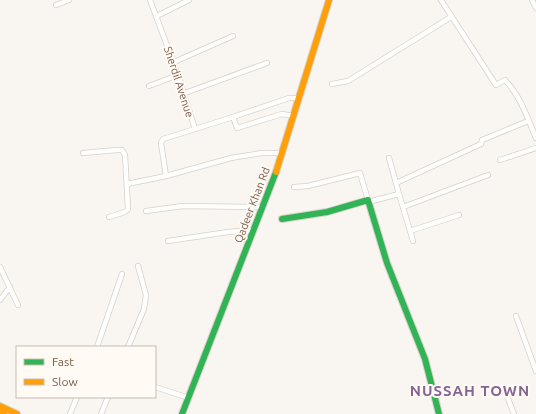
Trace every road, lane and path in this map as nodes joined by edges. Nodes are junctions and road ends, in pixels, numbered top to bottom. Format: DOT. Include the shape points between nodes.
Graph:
graph roads {
  1 [pos="69,0"];
  2 [pos="150,0"];
  3 [pos="190,0"];
  4 [pos="329,0"];
  5 [pos="333,0"];
  6 [pos="441,0"];
  7 [pos="532,0"];
  8 [pos="56,5"];
  9 [pos="536,8"];
  10 [pos="157,16"];
  11 [pos="451,18"];
  12 [pos="233,36"];
  13 [pos="174,62"];
  14 [pos="267,63"];
  15 [pos="178,74"];
  16 [pos="332,84"];
  17 [pos="149,86"];
  18 [pos="184,93"];
  19 [pos="299,98"];
  20 [pos="294,116"];
  21 [pos="233,118"];
  22 [pos="528,121"];
  23 [pos="195,129"];
  24 [pos="536,138"];
  25 [pos="536,148"];
  26 [pos="83,153"];
  27 [pos="282,153"];
  28 [pos="389,158"];
  29 [pos="500,160"];
  30 [pos="488,175"];
  31 [pos="166,176"];
  32 [pos="396,183"];
  33 [pos="127,184"];
  34 [pos="294,187"];
  35 [pos="399,194"];
  36 [pos="368,201"];
  37 [pos="263,207"];
  38 [pos="403,207"];
  39 [pos="146,211"];
  40 [pos="459,214"];
  41 [pos="109,217"];
  42 [pos="282,219"];
  43 [pos="254,230"];
  44 [pos="410,231"];
  45 [pos="168,241"];
  46 [pos="413,241"];
  47 [pos="138,266"];
  48 [pos="0,267"];
  49 [pos="122,274"];
  50 [pos="10,287"];
  51 [pos="0,300"];
  52 [pos="18,305"];
  53 [pos="516,316"];
  54 [pos="97,346"];
  55 [pos="128,346"];
  56 [pos="536,371"];
  57 [pos="156,387"];
  58 [pos="507,396"];
  59 [pos="77,398"];
  60 [pos="108,398"];
  61 [pos="189,398"];
  62 [pos="0,406"];
  63 [pos="0,412"];
  64 [pos="4,414"];
  65 [pos="16,414"];
  66 [pos="70,414"];
  67 [pos="101,414"];
  68 [pos="182,414"];
  69 [pos="187,414"];
  70 [pos="439,414"];
  71 [pos="514,414"];
  1 -- 8 [label="street"];
  2 -- 10 [label="street, Sherdil Avenue"];
  3 -- 10 [label="street"];
  4 -- 19 [label="main road, Qadeer Khan Rd"];
  5 -- 69 [label="main road, Qadeer Khan Rd" via="278,180"];
  6 -- 11 [label="street"];
  7 -- 9 [label="street"];
  10 -- 13 [label="street, Sherdil Avenue"];
  11 -- 16 [label="street" via="348,80"];
  11 -- 22 [label="street" via="496,85 505,80 511,87 522,104"];
  12 -- 13 [label="street"];
  13 -- 15 [label="street, Sherdil Avenue"];
  14 -- 18 [label="street"];
  15 -- 17 [label="street"];
  15 -- 18 [label="street, Sherdil Avenue"];
  18 -- 23 [label="street, Sherdil Avenue"];
  19 -- 20 [label="main road, Qadeer Khan Rd"];
  19 -- 21 [label="street, Sherdil Avenue" via="289,98"];
  20 -- 21 [label="street" via="282,114 238,128"];
  20 -- 27 [label="main road, Qadeer Khan Rd"];
  21 -- 23 [label="street, Sherdil Avenue"];
  22 -- 24 [label="street"];
  22 -- 32 [label="street" via="482,140 481,144"];
  23 -- 31 [label="street" via="163,139 161,143"];
  25 -- 29 [label="street"];
  26 -- 33 [label="street" via="122,150 125,155"];
  27 -- 31 [label="street" via="238,157"];
  27 -- 37 [label="main road, Qadeer Khan Rd"];
  28 -- 32 [label="street"];
  30 -- 38 [label="street"];
  31 -- 33 [label="street"];
  32 -- 35 [label="street"];
  33 -- 41 [label="street" via="127,211"];
  34 -- 36 [label="street" via="360,173"];
  35 -- 36 [label="street"];
  35 -- 38 [label="street"];
  36 -- 42 [label="main road" via="327,212"];
  36 -- 70 [label="main road" via="387,263 425,359"];
  37 -- 39 [label="street" via="183,206"];
  37 -- 43 [label="main road, Qadeer Khan Rd"];
  38 -- 44 [label="street"];
  40 -- 44 [label="street"];
  43 -- 45 [label="street"];
  43 -- 61 [label="main road, Qadeer Khan Rd"];
  44 -- 46 [label="street"];
  47 -- 55 [label="street" via="146,295 144,309"];
  48 -- 50 [label="street"];
  49 -- 54 [label="street"];
  50 -- 51 [label="street"];
  50 -- 52 [label="street"];
  53 -- 56 [label="street"];
  57 -- 61 [label="street"];
  58 -- 71 [label="street"];
  59 -- 66 [label="street"];
  60 -- 67 [label="street"];
  61 -- 68 [label="main road, Qadeer Khan Rd"];
  62 -- 65 [label="main road"];
  63 -- 64 [label="main road"];
}
